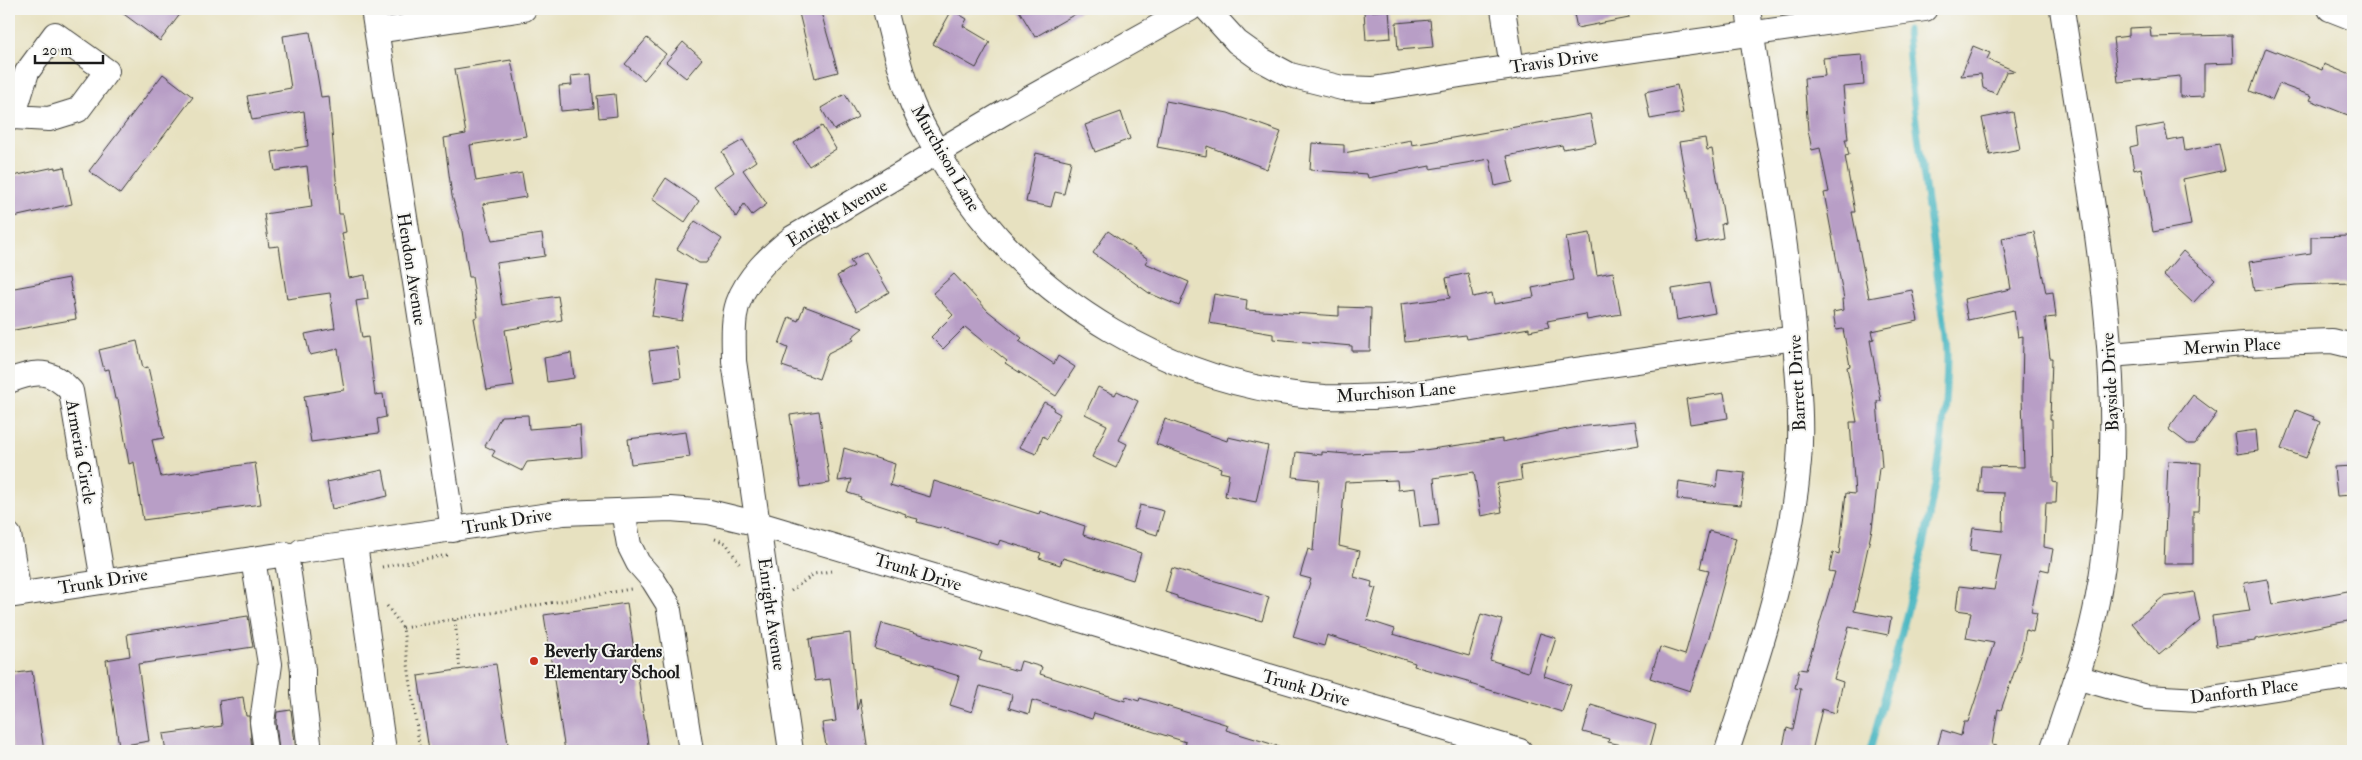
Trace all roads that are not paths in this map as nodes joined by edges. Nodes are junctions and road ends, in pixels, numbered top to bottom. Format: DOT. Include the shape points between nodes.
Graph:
graph roads {
  1 [pos="524,9"];
  2 [pos="885,9"];
  3 [pos="1190,9"];
  4 [pos="1207,9"];
  5 [pos="1503,9"];
  6 [pos="1748,9"];
  7 [pos="1925,9"];
  8 [pos="2062,9"];
  9 [pos="2330,9"];
  10 [pos="2353,18"];
  11 [pos="375,20"];
  12 [pos="1751,33"];
  13 [pos="1512,68"];
  14 [pos="938,153"];
  15 [pos="1795,338"];
  16 [pos="2353,346"];
  17 [pos="2110,355"];
  18 [pos="9,381"];
  19 [pos="623,511"];
  20 [pos="759,524"];
  21 [pos="453,530"];
  22 [pos="9,535"];
  23 [pos="355,544"];
  24 [pos="294,553"];
  25 [pos="253,559"];
  26 [pos="103,581"];
  27 [pos="14,595"];
  28 [pos="2353,676"];
  29 [pos="2076,677"];
  30 [pos="303,693"];
  31 [pos="264,699"];
  32 [pos="266,751"];
  33 [pos="310,751"];
  34 [pos="384,751"];
  35 [pos="691,751"];
  36 [pos="791,751"];
  37 [pos="1520,751"];
  38 [pos="1727,751"];
  39 [pos="2052,751"];
  1 -- 11 [label="street"];
  2 -- 14 [label="street, Murchison Lane" via="896,58 913,105"];
  3 -- 14 [label="street, Enright Avenue"];
  4 -- 13 [label="street, Travis Drive" via="1237,42 1262,60 1290,75 1342,88 1373,89"];
  5 -- 13 [label="street"];
  6 -- 12 [label="street, Barrett Drive"];
  7 -- 12 [label="street, Travis Drive"];
  8 -- 17 [label="street, Bayside Drive" via="2100,264"];
  9 -- 10 [label="street"];
  11 -- 21 [label="street, Hendon Avenue"];
  12 -- 13 [label="street, Travis Drive"];
  12 -- 15 [label="street, Barrett Drive" via="1789,273"];
  14 -- 15 [label="street, Murchison Lane" via="972,208 1000,240 1037,277 1073,306 1159,356 1216,376 1279,391 1324,397 1368,398 1411,394"];
  14 -- 20 [label="street, Enright Avenue" via="792,238 756,273 738,303 734,361"];
  15 -- 38 [label="street, Barrett Drive" via="1800,398 1800,459 1794,509 1785,558 1761,646"];
  16 -- 17 [label="street, Merwin Place" via="2332,342 2244,344"];
  17 -- 29 [label="street, Bayside Drive" via="2112,468 2107,532 2085,653"];
  18 -- 26 [label="street, Armeria Circle" via="41,373 59,378 71,391"];
  19 -- 20 [label="street, Trunk Drive" via="670,509 709,512"];
  19 -- 21 [label="street, Trunk Drive" via="563,513"];
  19 -- 35 [label="street" via="629,545 668,604"];
  20 -- 36 [label="street, Enright Avenue"];
  20 -- 37 [label="street, Trunk Drive"];
  21 -- 23 [label="street, Trunk Drive"];
  22 -- 27 [label="street"];
  23 -- 24 [label="street, Trunk Drive"];
  23 -- 34 [label="street"];
  24 -- 25 [label="street, Trunk Drive"];
  24 -- 30 [label="street"];
  25 -- 26 [label="street, Trunk Drive"];
  25 -- 31 [label="street" via="270,664"];
  26 -- 27 [label="street, Trunk Drive"];
  28 -- 29 [label="street, Danforth Place" via="2199,700 2146,697"];
  29 -- 39 [label="street, Bayside Drive"];
  30 -- 31 [label="street"];
  30 -- 33 [label="street"];
  31 -- 32 [label="street" via="262,722"];
}
